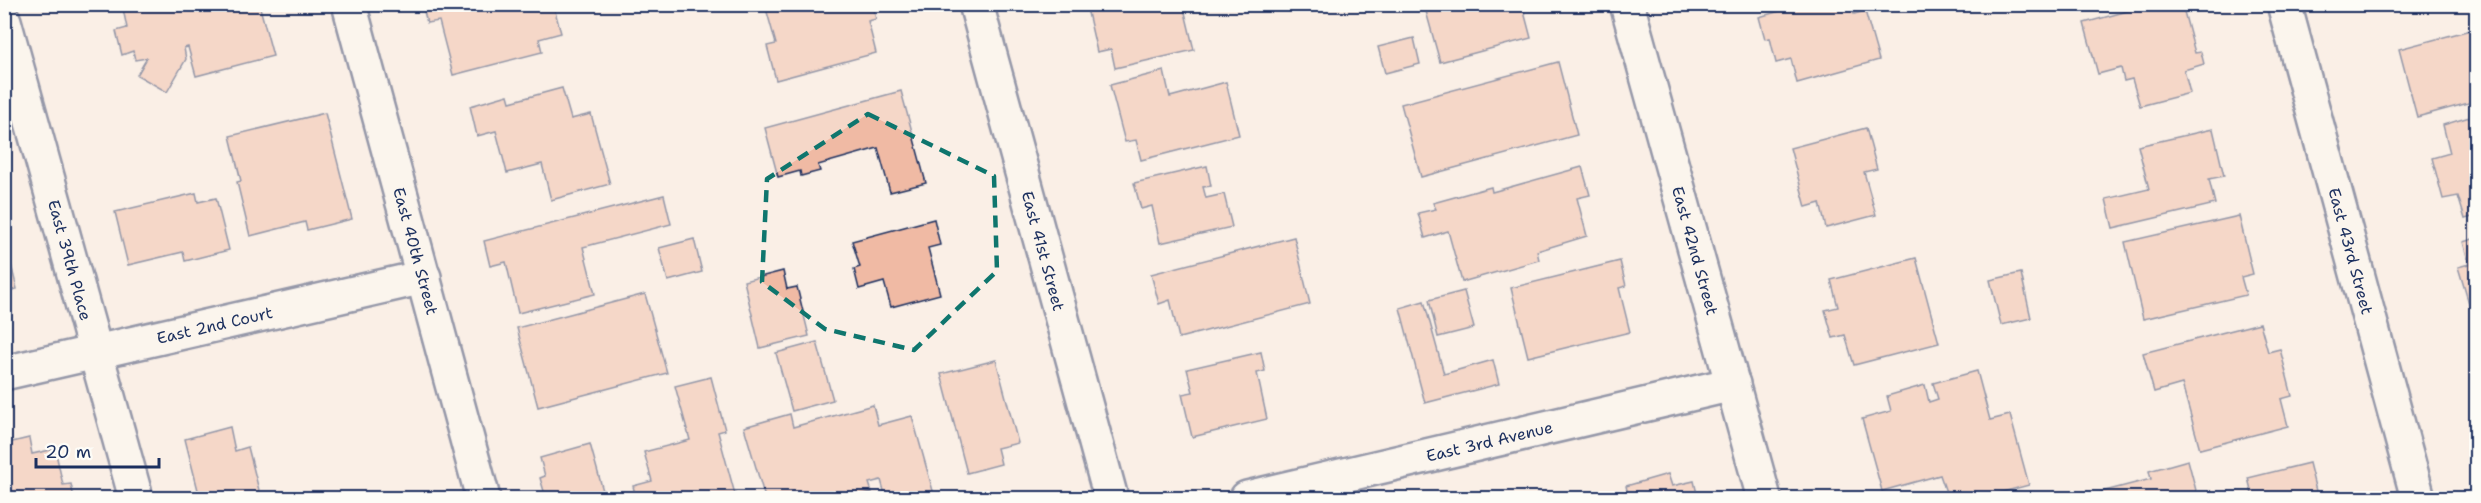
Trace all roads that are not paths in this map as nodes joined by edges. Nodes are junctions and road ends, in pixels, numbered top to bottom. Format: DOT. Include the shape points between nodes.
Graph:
graph roads {
  1 [pos="350,4"];
  2 [pos="976,4"];
  3 [pos="1627,4"];
  4 [pos="2284,4"];
  5 [pos="4,21"];
  6 [pos="424,276"];
  7 [pos="96,350"];
  8 [pos="4,373"];
  9 [pos="1733,384"];
  10 [pos="136,498"];
  11 [pos="483,498"];
  12 [pos="1111,498"];
  13 [pos="1247,498"];
  14 [pos="1764,498"];
  15 [pos="2418,498"];
  1 -- 6 [label="street, East 40th Street"];
  2 -- 12 [label="street, East 41st Street"];
  3 -- 9 [label="street, East 42nd Street"];
  4 -- 15 [label="street, East 43rd Street"];
  5 -- 7 [label="street, East 39th Place"];
  6 -- 7 [label="street, East 2nd Court"];
  6 -- 11 [label="street, East 40th Street"];
  7 -- 8 [label="street, East 2nd Court"];
  7 -- 10 [label="street, East 39th Place"];
  9 -- 13 [label="street, East 3rd Avenue"];
  9 -- 14 [label="street, East 42nd Street"];
}
